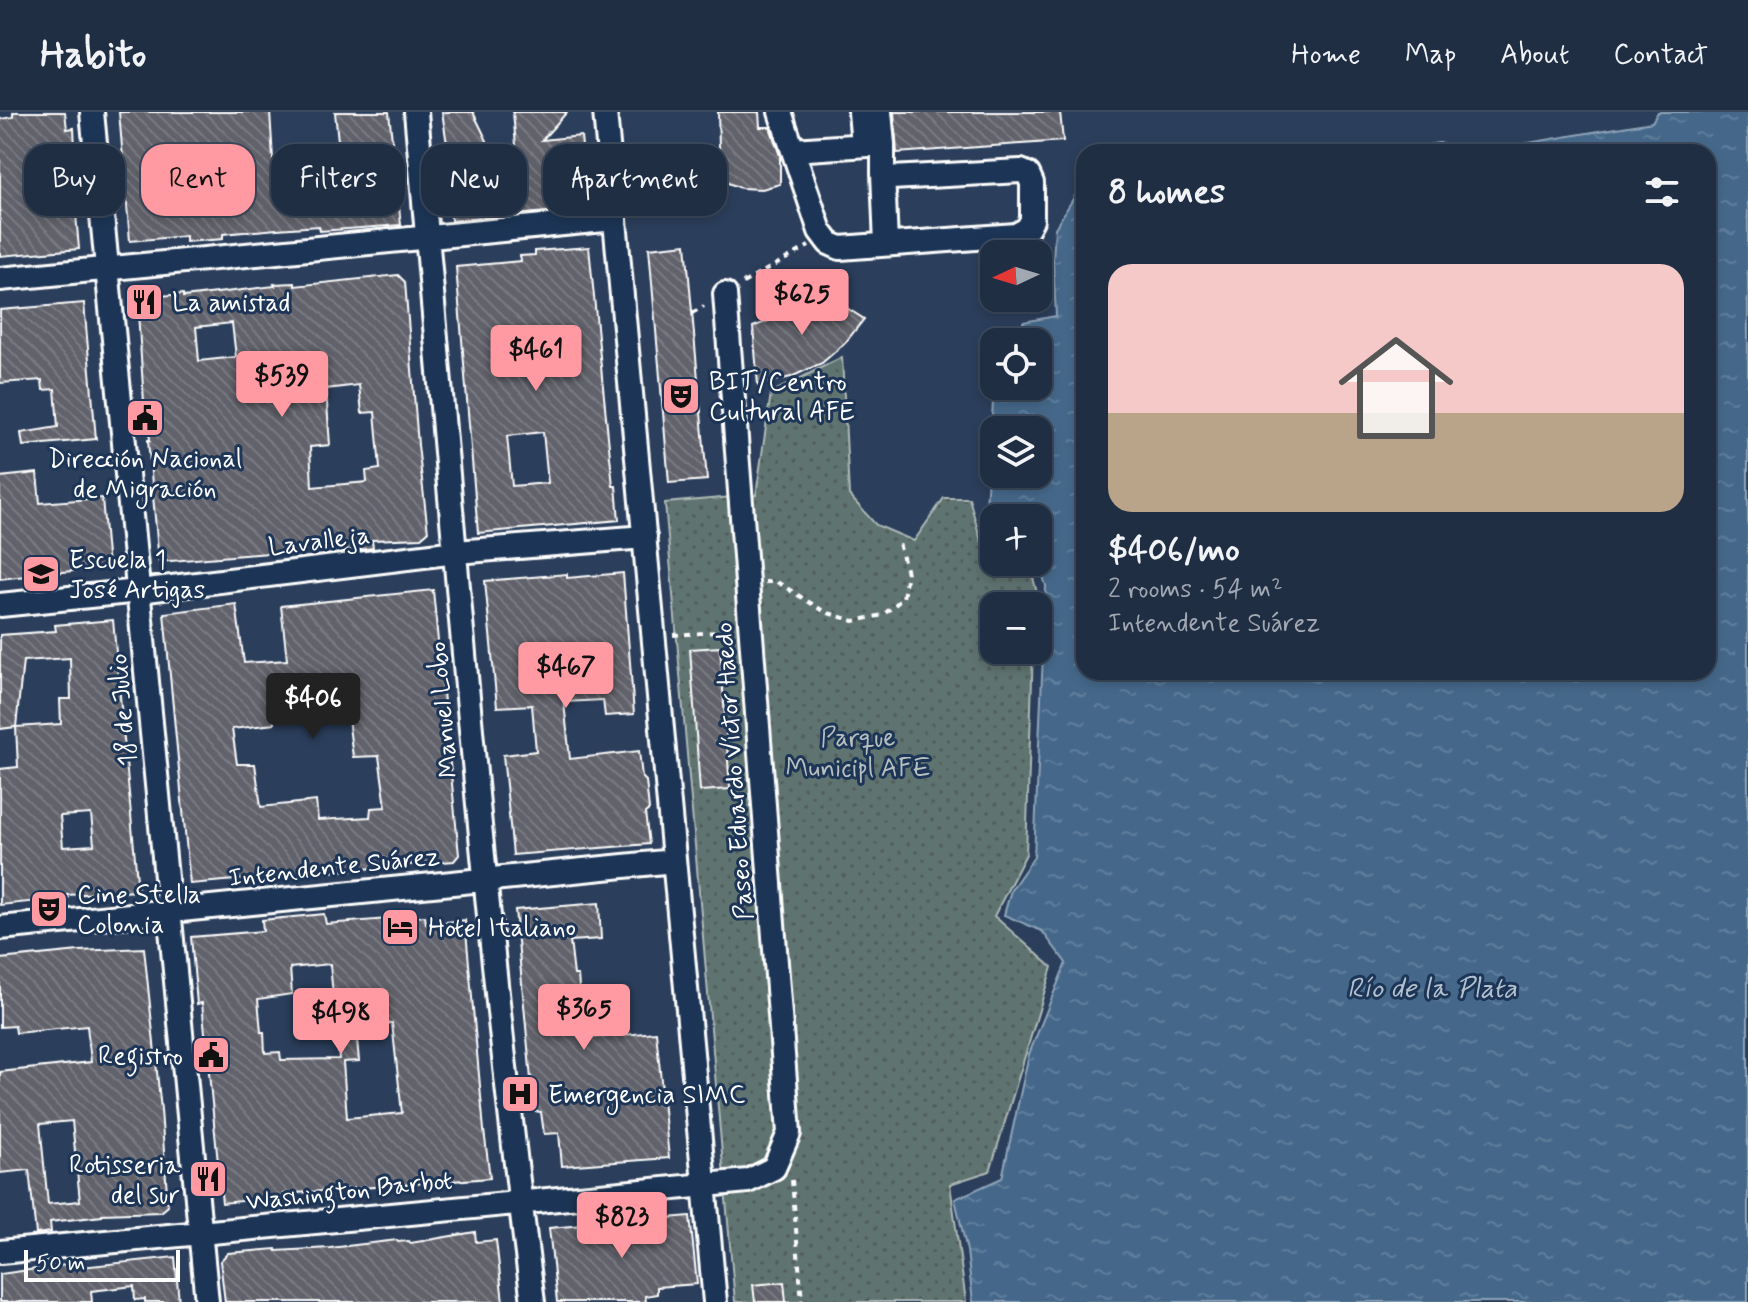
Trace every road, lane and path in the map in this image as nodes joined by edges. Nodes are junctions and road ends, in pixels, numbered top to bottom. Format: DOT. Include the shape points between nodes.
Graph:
graph roads {
  1 [pos="92,112"];
  2 [pos="416,112"];
  3 [pos="605,112"];
  4 [pos="780,112"];
  5 [pos="860,112"];
  6 [pos="880,112"];
  7 [pos="873,145"];
  8 [pos="793,150"];
  9 [pos="883,173"];
  10 [pos="615,219"];
  11 [pos="428,237"];
  12 [pos="824,237"];
  13 [pos="886,244"];
  14 [pos="107,268"];
  15 [pos="0,279"];
  16 [pos="725,294"];
  17 [pos="692,313"];
  18 [pos="645,537"];
  19 [pos="899,543"];
  20 [pos="456,552"];
  21 [pos="747,583"];
  22 [pos="139,591"];
  23 [pos="0,605"];
  24 [pos="751,629"];
  25 [pos="654,637"];
  26 [pos="674,861"];
  27 [pos="485,879"];
  28 [pos="169,910"];
  29 [pos="0,928"];
  30 [pos="792,1179"];
  31 [pos="704,1184"];
  32 [pos="520,1201"];
  33 [pos="200,1233"];
  34 [pos="0,1252"];
  35 [pos="207,1302"];
  36 [pos="533,1302"];
  37 [pos="715,1302"];
  38 [pos="802,1302"];
  1 -- 14 [label="street, 18 de Julio"];
  2 -- 11 [label="street, Manuel Lobo"];
  3 -- 10 [label="street"];
  4 -- 8 [label="street"];
  5 -- 7 [label="street"];
  6 -- 7 [label="street"];
  7 -- 8 [label="street"];
  7 -- 9 [label="street"];
  8 -- 12 [label="street"];
  9 -- 13 [label="street"];
  9 -- 13 [label="street" via="891,178 1021,171 1032,183 1032,220 1016,235"];
  10 -- 11 [label="street"];
  10 -- 18 [label="street"];
  11 -- 14 [label="street"];
  11 -- 20 [label="street, Manuel Lobo"];
  12 -- 13 [label="street" via="840,248"];
  12 -- 16 [label="path"];
  14 -- 15 [label="street"];
  14 -- 22 [label="street, 18 de Julio"];
  16 -- 17 [label="path"];
  16 -- 21 [label="street, Paseo Eduardo Víctor Haedo"];
  18 -- 20 [label="street, Lavalleja"];
  18 -- 25 [label="street"];
  19 -- 21 [label="path" via="907,573 903,598 883,615 854,621 825,612 777,582"];
  20 -- 22 [label="street, Lavalleja"];
  20 -- 27 [label="street, Manuel Lobo"];
  21 -- 24 [label="street, Paseo Eduardo Víctor Haedo"];
  22 -- 23 [label="street, Lavalleja"];
  22 -- 28 [label="street, 18 de Julio"];
  24 -- 25 [label="path"];
  24 -- 31 [label="street, Paseo Eduardo Víctor Haedo" via="789,1133 774,1168 748,1181"];
  25 -- 26 [label="street"];
  26 -- 27 [label="street, Intendente Suárez"];
  26 -- 31 [label="street"];
  27 -- 28 [label="street, Intendente Suárez"];
  27 -- 32 [label="street, Manuel Lobo"];
  28 -- 29 [label="street, Intendente Suárez"];
  28 -- 33 [label="street, 18 de Julio"];
  30 -- 38 [label="path"];
  31 -- 32 [label="street, Washington Barbot"];
  31 -- 37 [label="street"];
  32 -- 33 [label="street, Washington Barbot"];
  32 -- 36 [label="street, Manuel Lobo"];
  33 -- 34 [label="street, Washington Barbot"];
  33 -- 35 [label="street, 18 de Julio"];
}
